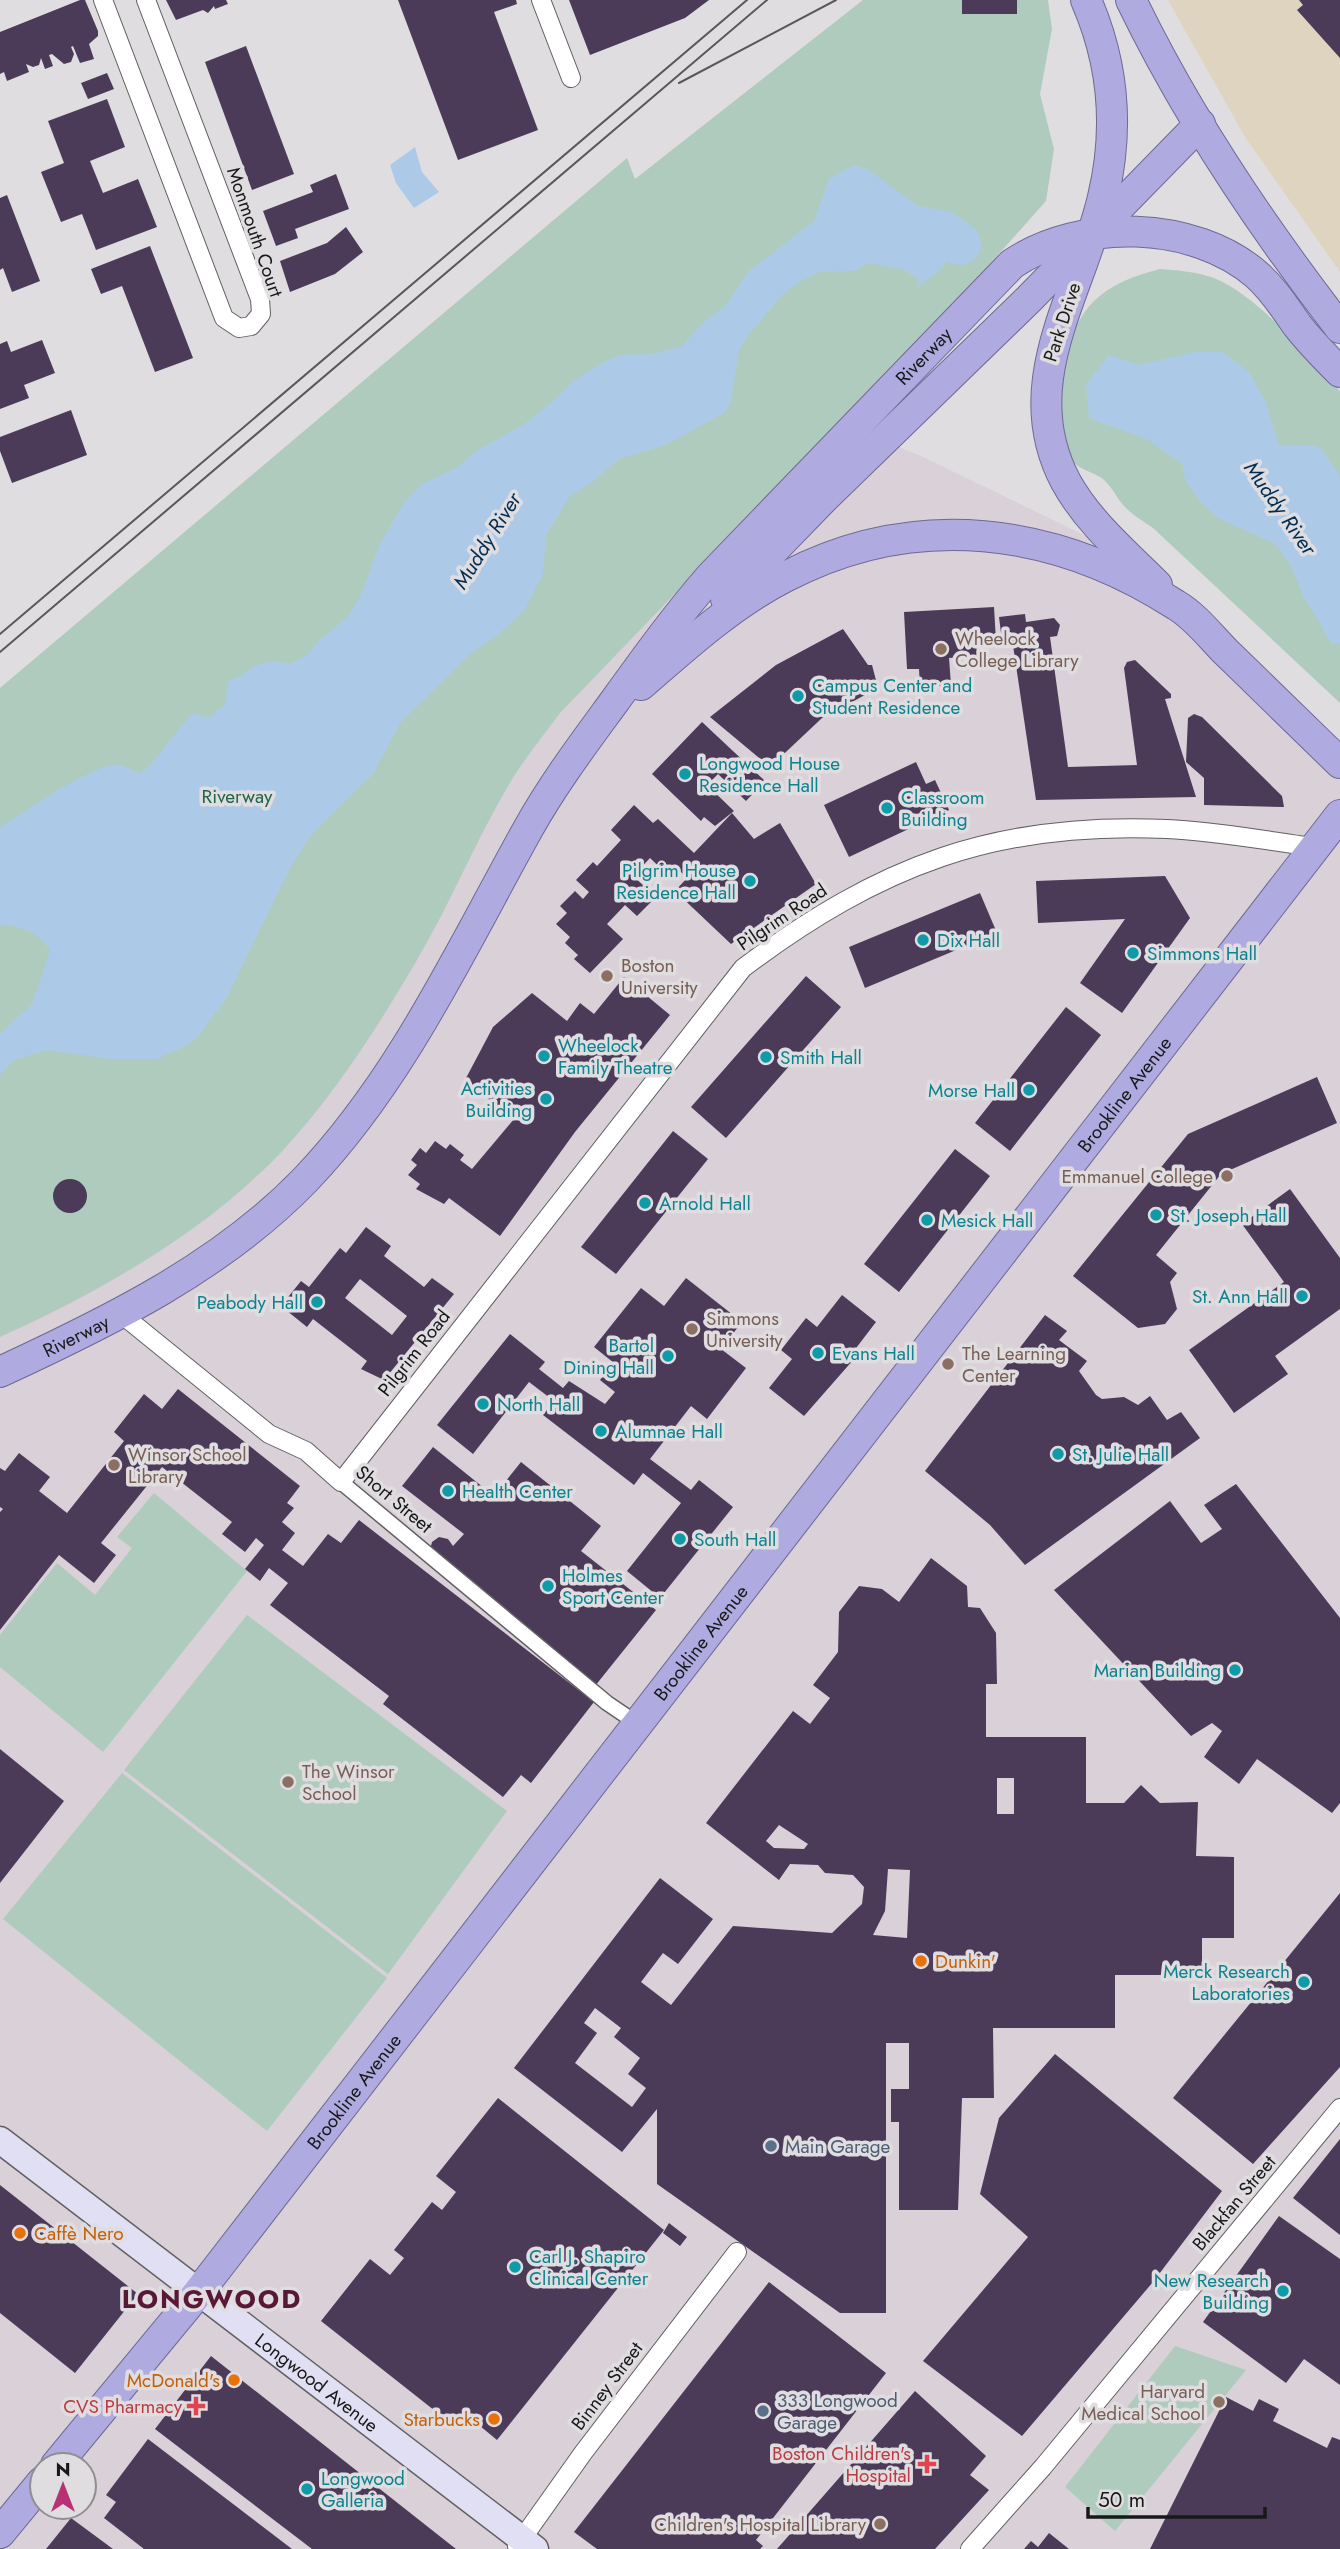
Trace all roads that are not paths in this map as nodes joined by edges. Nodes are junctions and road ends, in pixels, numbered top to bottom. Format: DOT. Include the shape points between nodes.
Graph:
graph roads {
  1 [pos="103,0"];
  2 [pos="146,0"];
  3 [pos="541,0"];
  4 [pos="1086,0"];
  5 [pos="1131,0"];
  6 [pos="571,78"];
  7 [pos="1200,124"];
  8 [pos="1092,234"];
  9 [pos="1340,328"];
  10 [pos="1340,372"];
  11 [pos="1178,606"];
  12 [pos="666,663"];
  13 [pos="584,742"];
  14 [pos="1340,763"];
  15 [pos="1340,815"];
  16 [pos="1315,847"];
  17 [pos="120,1313"];
  18 [pos="0,1372"];
  19 [pos="341,1482"];
  20 [pos="638,1724"];
  21 [pos="1340,2108"];
  22 [pos="0,2140"];
  23 [pos="737,2252"];
  24 [pos="198,2294"];
  25 [pos="68,2451"];
  26 [pos="28,2499"];
  27 [pos="0,2533"];
  28 [pos="524,2546"];
  29 [pos="970,2549"];
  1 -- 2 [label="street, Monmouth Court" via="224,318 239,328 251,326 261,314 260,299"];
  3 -- 6 [label="street"];
  4 -- 8 [label="highway, Park Drive" via="1107,62 1112,118 1107,176"];
  5 -- 7 [label="highway"];
  7 -- 8 [label="highway"];
  7 -- 9 [label="highway" via="1273,238"];
  8 -- 10 [label="highway, Riverway" via="1157,234 1231,257 1261,277"];
  8 -- 11 [label="highway, Park Drive" via="1047,367 1050,440 1079,502"];
  8 -- 12 [label="highway" via="822,500"];
  8 -- 13 [label="highway, Riverway" via="1036,249 991,282 711,576"];
  11 -- 12 [label="highway, Riverway" via="1092,561 1037,542 968,534 908,538 839,553 784,577"];
  11 -- 14 [label="highway, Riverway"];
  12 -- 13 [label="highway, Riverway"];
  13 -- 17 [label="highway, Riverway" via="542,803 427,1011 335,1145 303,1182 251,1229"];
  15 -- 16 [label="highway, Brookline Avenue"];
  16 -- 19 [label="street, Pilgrim Road" via="1168,828 1031,834 957,851 872,884 801,925 743,968"];
  16 -- 20 [label="highway, Brookline Avenue"];
  17 -- 18 [label="highway, Riverway"];
  17 -- 19 [label="street, Short Street" via="269,1434 306,1451"];
  19 -- 20 [label="street, Short Street"];
  20 -- 24 [label="highway, Brookline Avenue"];
  21 -- 29 [label="street, Blackfan Street" via="1043,2468"];
  22 -- 24 [label="main road, Longwood Avenue"];
  23 -- 28 [label="street, Binney Street" via="583,2453"];
  24 -- 25 [label="highway, Brookline Avenue"];
  24 -- 28 [label="main road, Longwood Avenue"];
  26 -- 27 [label="highway"];
}
